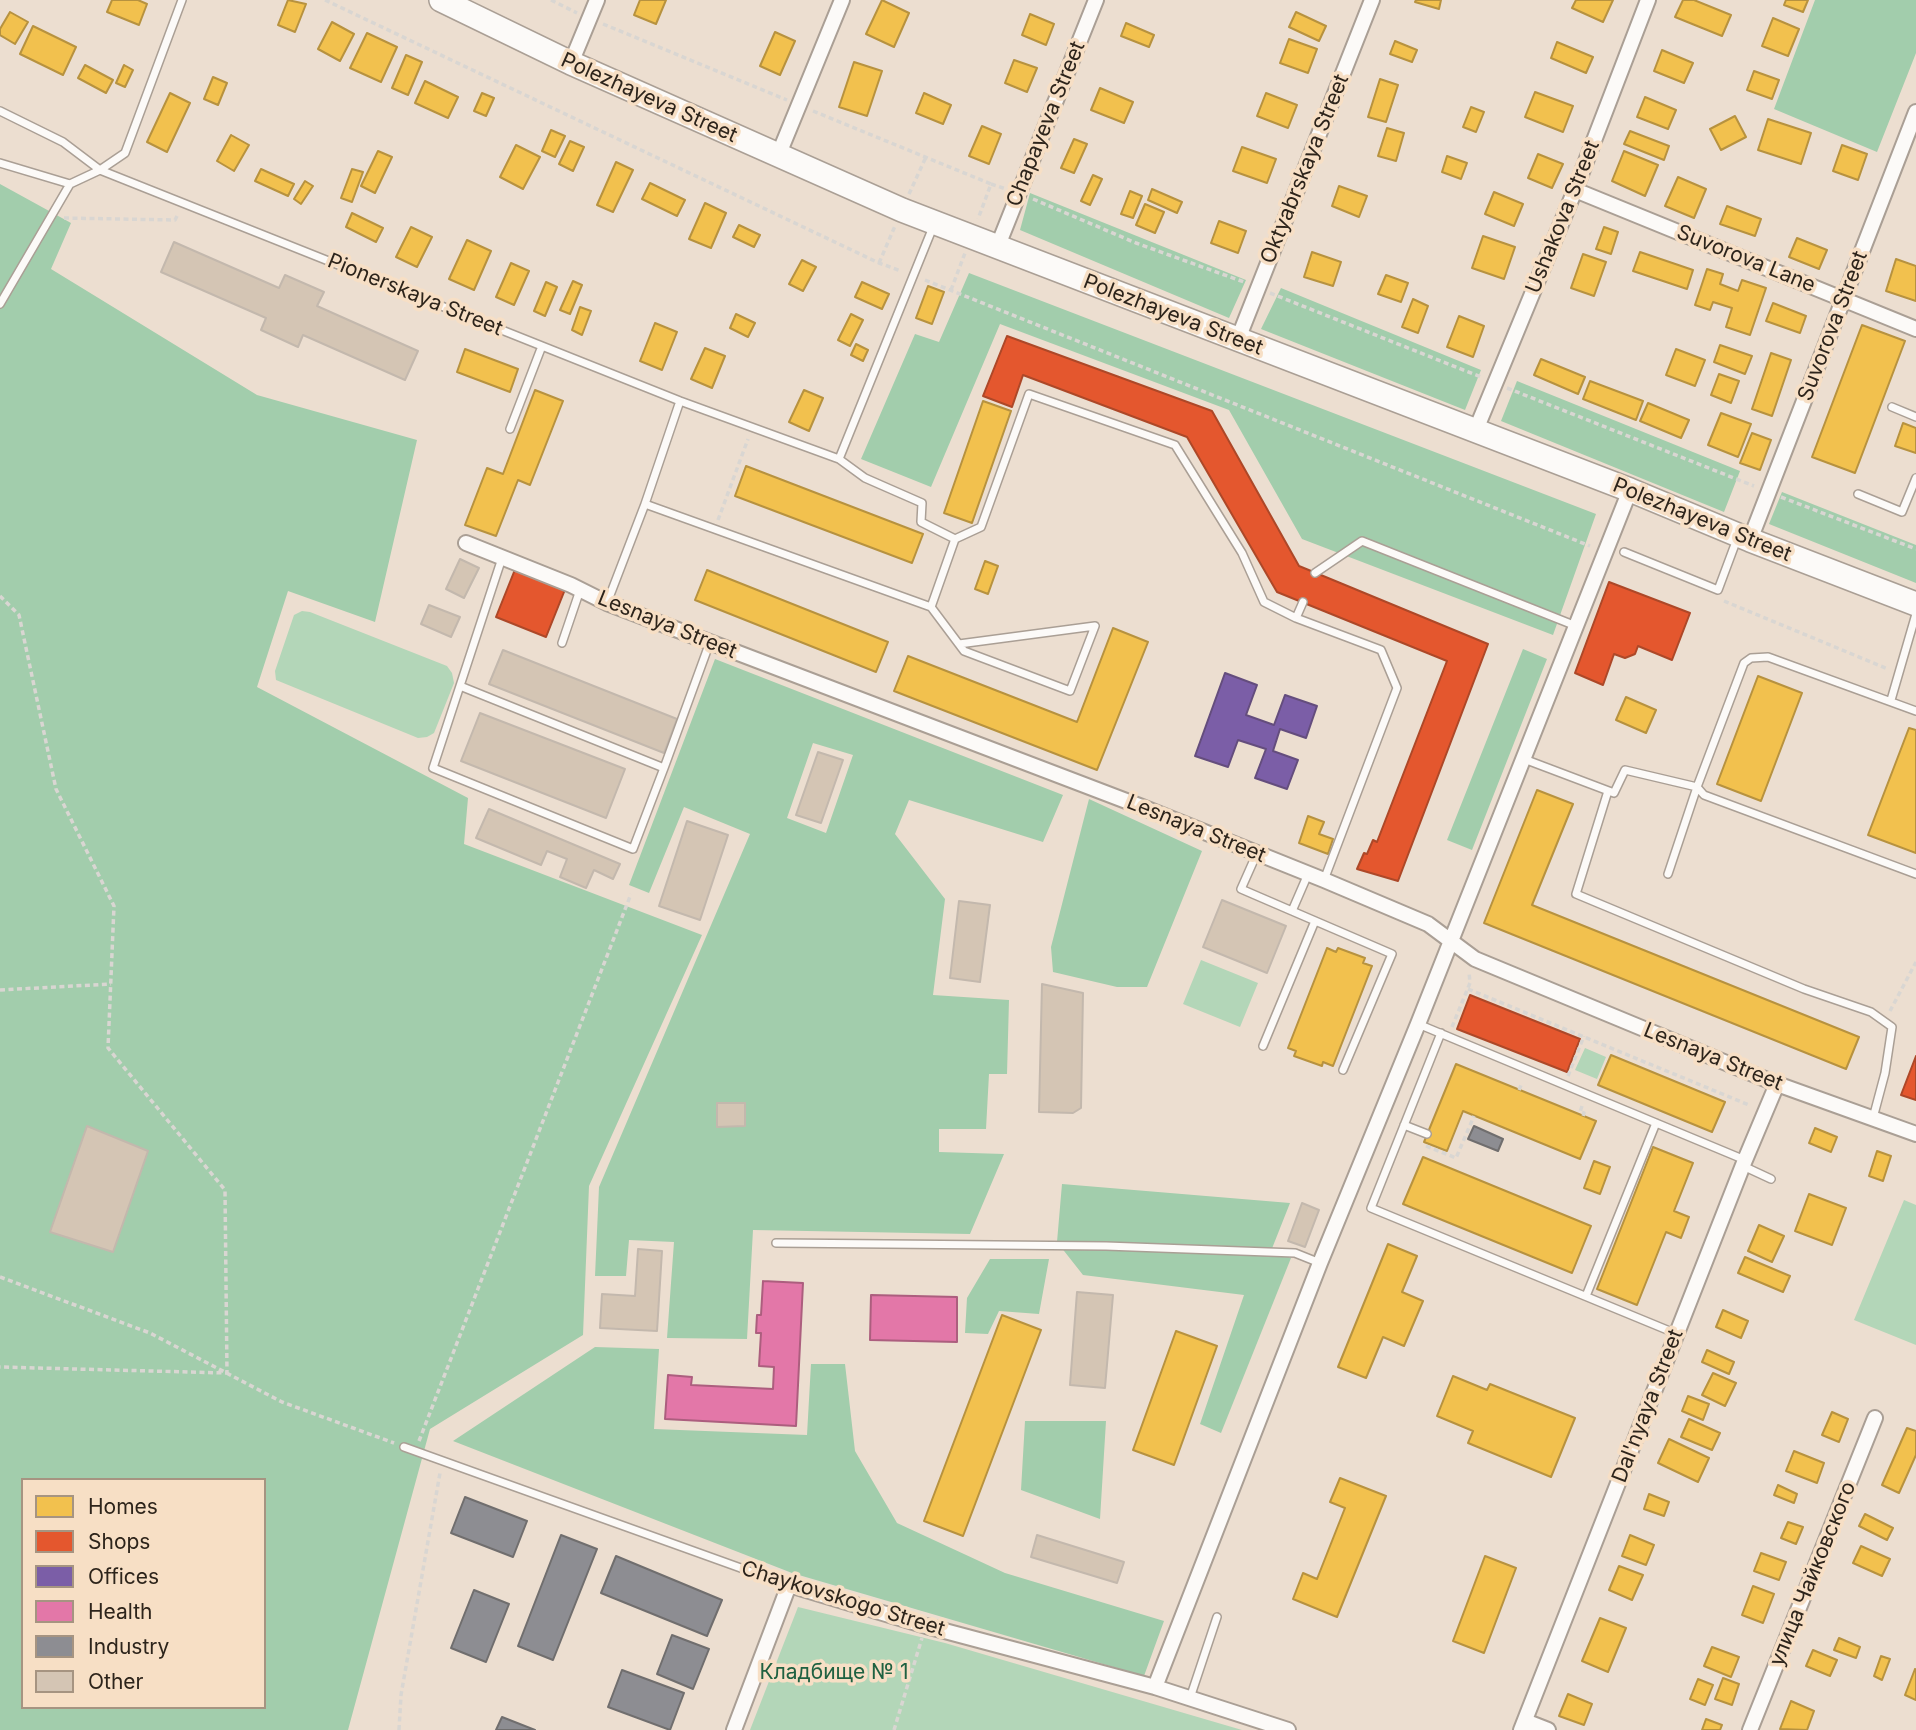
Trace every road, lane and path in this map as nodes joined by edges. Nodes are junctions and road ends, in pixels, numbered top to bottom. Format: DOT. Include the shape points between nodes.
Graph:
graph roads {
  1 [pos="182,0"];
  2 [pos="325,0"];
  3 [pos="441,0"];
  4 [pos="597,0"];
  5 [pos="842,0"];
  6 [pos="1096,0"];
  7 [pos="1372,0"];
  8 [pos="1648,0"];
  9 [pos="571,64"];
  10 [pos="0,111"];
  11 [pos="1916,112"];
  12 [pos="778,156"];
  13 [pos="0,163"];
  14 [pos="100,170"];
  15 [pos="70,184"];
  16 [pos="991,184"];
  17 [pos="1575,190"];
  18 [pos="1017,193"];
  19 [pos="183,203"];
  20 [pos="50,217"];
  21 [pos="934,223"];
  22 [pos="997,248"];
  23 [pos="913,276"];
  24 [pos="1258,288"];
  25 [pos="1843,299"];
  26 [pos="0,304"];
  27 [pos="1916,329"];
  28 [pos="1238,339"];
  29 [pos="542,346"];
  30 [pos="1496,384"];
  31 [pos="680,401"];
  32 [pos="1892,407"];
  33 [pos="1916,417"];
  34 [pos="752,427"];
  35 [pos="510,429"];
  36 [pos="1475,432"];
  37 [pos="839,459"];
  38 [pos="1916,478"];
  39 [pos="1630,490"];
  40 [pos="1769,492"];
  41 [pos="1858,494"];
  42 [pos="645,504"];
  43 [pos="715,530"];
  44 [pos="1745,538"];
  45 [pos="955,539"];
  46 [pos="466,543"];
  47 [pos="1916,549"];
  48 [pos="1624,552"];
  49 [pos="1605,553"];
  50 [pos="502,557"];
  51 [pos="1315,573"];
  52 [pos="580,589"];
  53 [pos="0,596"];
  54 [pos="1717,598"];
  55 [pos="1303,602"];
  56 [pos="607,603"];
  57 [pos="1916,604"];
  58 [pos="931,607"];
  59 [pos="1916,614"];
  60 [pos="1296,618"];
  61 [pos="1577,626"];
  62 [pos="710,642"];
  63 [pos="562,643"];
  64 [pos="959,645"];
  65 [pos="1899,674"];
  66 [pos="460,686"];
  67 [pos="1891,701"];
  68 [pos="1916,711"];
  69 [pos="1524,759"];
  70 [pos="664,768"];
  71 [pos="1698,787"];
  72 [pos="1611,792"];
  73 [pos="1257,853"];
  74 [pos="1308,874"];
  75 [pos="1668,874"];
  76 [pos="1916,874"];
  77 [pos="1324,880"];
  78 [pos="631,894"];
  79 [pos="1292,911"];
  80 [pos="1315,921"];
  81 [pos="1451,943"];
  82 [pos="1916,962"];
  83 [pos="1469,970"];
  84 [pos="111,984"];
  85 [pos="1468,989"];
  86 [pos="0,990"];
  87 [pos="1885,1022"];
  88 [pos="1418,1024"];
  89 [pos="1445,1035"];
  90 [pos="1584,1037"];
  91 [pos="1263,1046"];
  92 [pos="1343,1070"];
  93 [pos="1522,1083"];
  94 [pos="1777,1084"];
  95 [pos="1565,1085"];
  96 [pos="1519,1090"];
  97 [pos="1749,1105"];
  98 [pos="1474,1116"];
  99 [pos="1873,1118"];
  100 [pos="1656,1123"];
  101 [pos="1404,1125"];
  102 [pos="1426,1134"];
  103 [pos="1916,1134"];
  104 [pos="1744,1163"];
  105 [pos="1771,1179"];
  106 [pos="776,1243"];
  107 [pos="1320,1263"];
  108 [pos="0,1277"];
  109 [pos="1586,1296"];
  110 [pos="1677,1334"];
  111 [pos="0,1367"];
  112 [pos="227,1373"];
  113 [pos="1875,1418"];
  114 [pos="404,1447"];
  115 [pos="416,1451"];
  116 [pos="442,1460"];
  117 [pos="789,1585"];
  118 [pos="1217,1617"];
  119 [pos="926,1626"];
  120 [pos="1155,1687"];
  121 [pos="1189,1698"];
  122 [pos="1523,1725"];
  123 [pos="398,1730"];
  124 [pos="734,1730"];
  125 [pos="894,1730"];
  126 [pos="1289,1730"];
  127 [pos="1548,1730"];
  128 [pos="1750,1730"];
  1 -- 14 [label="lane" via="125,153"];
  2 -- 23 [label="path"];
  3 -- 9 [label="main road, Polezhayeva Street"];
  4 -- 9 [label="street"];
  5 -- 12 [label="street"];
  6 -- 18 [label="street, Chapayeva Street"];
  7 -- 24 [label="street, Oktyabrskaya Street"];
  8 -- 17 [label="street, Ushakova Street"];
  9 -- 12 [label="main road, Polezhayeva Street"];
  10 -- 14 [label="lane, Pionerskaya Street" via="64,142"];
  11 -- 25 [label="street, Suvorova Street"];
  12 -- 21 [label="main road, Polezhayeva Street"];
  13 -- 15 [label="lane"];
  14 -- 15 [label="lane"];
  14 -- 19 [label="lane, Pionerskaya Street"];
  15 -- 20 [label="lane"];
  16 -- 18 [label="path"];
  17 -- 25 [label="street, Suvorova Lane"];
  17 -- 30 [label="street, Ushakova Street"];
  18 -- 22 [label="street, Chapayeva Street"];
  18 -- 24 [label="path"];
  19 -- 20 [label="path" via="175,220"];
  19 -- 29 [label="lane, Pionerskaya Street"];
  20 -- 26 [label="lane"];
  21 -- 22 [label="main road, Polezhayeva Street"];
  21 -- 23 [label="lane"];
  22 -- 28 [label="main road, Polezhayeva Street"];
  23 -- 37 [label="lane"];
  23 -- 49 [label="path"];
  24 -- 28 [label="street, Oktyabrskaya Street"];
  24 -- 30 [label="path"];
  25 -- 27 [label="street, Suvorova Lane"];
  25 -- 40 [label="street, Suvorova Street"];
  28 -- 36 [label="main road, Polezhayeva Street"];
  29 -- 31 [label="lane, Pionerskaya Street"];
  29 -- 35 [label="lane"];
  30 -- 36 [label="street, Ushakova Street"];
  30 -- 40 [label="path"];
  31 -- 34 [label="lane, Pionerskaya Street"];
  31 -- 42 [label="lane"];
  32 -- 33 [label="lane"];
  34 -- 37 [label="lane, Pionerskaya Street"];
  34 -- 43 [label="path"];
  36 -- 39 [label="main road, Polezhayeva Street"];
  37 -- 45 [label="lane, Pionerskaya Street" via="865,478 922,503 921,522"];
  38 -- 41 [label="lane" via="1902,512"];
  39 -- 44 [label="main road, Polezhayeva Street"];
  39 -- 49 [label="street"];
  40 -- 44 [label="street, Suvorova Street"];
  40 -- 47 [label="path"];
  42 -- 43 [label="lane"];
  42 -- 56 [label="lane"];
  43 -- 58 [label="lane"];
  44 -- 48 [label="lane" via="1718,590"];
  44 -- 57 [label="main road, Polezhayeva Street"];
  45 -- 58 [label="lane"];
  45 -- 60 [label="lane" via="981,527 1029,394 1175,445 1242,553 1264,602"];
  46 -- 50 [label="street, Lesnaya Street"];
  49 -- 61 [label="street"];
  50 -- 52 [label="street, Lesnaya Street"];
  50 -- 66 [label="lane"];
  51 -- 61 [label="lane" via="1363,541"];
  52 -- 56 [label="street, Lesnaya Street"];
  52 -- 63 [label="lane"];
  53 -- 84 [label="path" via="19,615 56,789 114,906"];
  54 -- 65 [label="path"];
  55 -- 60 [label="lane"];
  56 -- 62 [label="street, Lesnaya Street"];
  58 -- 64 [label="lane"];
  59 -- 65 [label="lane"];
  60 -- 77 [label="lane" via="1381,650 1397,688"];
  61 -- 69 [label="street"];
  62 -- 70 [label="lane"];
  62 -- 73 [label="street, Lesnaya Street"];
  64 -- 64 [label="lane" via="964,651 1070,691 1095,626"];
  65 -- 67 [label="lane"];
  66 -- 70 [label="lane"];
  66 -- 70 [label="lane" via="433,768 633,849"];
  67 -- 68 [label="lane"];
  67 -- 71 [label="lane" via="1768,657 1751,658 1744,663"];
  69 -- 72 [label="lane"];
  69 -- 81 [label="street"];
  71 -- 72 [label="lane" via="1625,770"];
  71 -- 75 [label="lane"];
  71 -- 76 [label="lane" via="1704,795"];
  72 -- 87 [label="lane" via="1576,894 1804,989 1871,1012"];
  73 -- 74 [label="street, Lesnaya Street"];
  73 -- 79 [label="lane" via="1241,890"];
  74 -- 77 [label="street, Lesnaya Street"];
  74 -- 79 [label="lane"];
  77 -- 81 [label="street, Lesnaya Street" via="1427,924"];
  78 -- 115 [label="path"];
  79 -- 80 [label="lane"];
  80 -- 91 [label="lane"];
  80 -- 92 [label="lane" via="1392,954"];
  81 -- 88 [label="street"];
  81 -- 94 [label="street, Lesnaya Street" via="1475,959"];
  82 -- 87 [label="path"];
  83 -- 85 [label="path"];
  84 -- 86 [label="path"];
  84 -- 112 [label="path" via="108,1048 225,1190"];
  85 -- 89 [label="path"];
  85 -- 90 [label="path"];
  87 -- 99 [label="lane" via="1892,1027"];
  88 -- 89 [label="lane"];
  88 -- 107 [label="street"];
  89 -- 95 [label="lane"];
  89 -- 101 [label="lane"];
  90 -- 95 [label="path"];
  90 -- 97 [label="path"];
  93 -- 96 [label="path"];
  94 -- 99 [label="street, Lesnaya Street"];
  94 -- 104 [label="street, Dal'nyaya Street"];
  95 -- 100 [label="lane"];
  98 -- 102 [label="path" via="1456,1158 1420,1144"];
  99 -- 103 [label="street, Lesnaya Street"];
  100 -- 104 [label="lane"];
  100 -- 109 [label="lane"];
  101 -- 102 [label="lane"];
  101 -- 109 [label="lane" via="1371,1208"];
  104 -- 105 [label="lane"];
  104 -- 110 [label="street, Dal'nyaya Street"];
  106 -- 107 [label="lane" via="1105,1246 1295,1253"];
  107 -- 120 [label="street"];
  108 -- 112 [label="path" via="150,1333"];
  109 -- 110 [label="lane"];
  110 -- 122 [label="street, Dal'nyaya Street"];
  111 -- 112 [label="path"];
  112 -- 114 [label="path" via="282,1402"];
  113 -- 128 [label="street, улица Чайковского"];
  114 -- 115 [label="lane, Chaykovskogo Street"];
  115 -- 116 [label="lane, Chaykovskogo Street"];
  116 -- 117 [label="lane, Chaykovskogo Street"];
  116 -- 123 [label="path"];
  117 -- 119 [label="street, Chaykovskogo Street"];
  117 -- 124 [label="street"];
  118 -- 121 [label="lane"];
  119 -- 120 [label="street, Chaykovskogo Street"];
  119 -- 125 [label="path"];
  120 -- 121 [label="street, Chaykovskogo Street"];
  121 -- 126 [label="street, Chaykovskogo Street"];
  122 -- 127 [label="street"];
}
